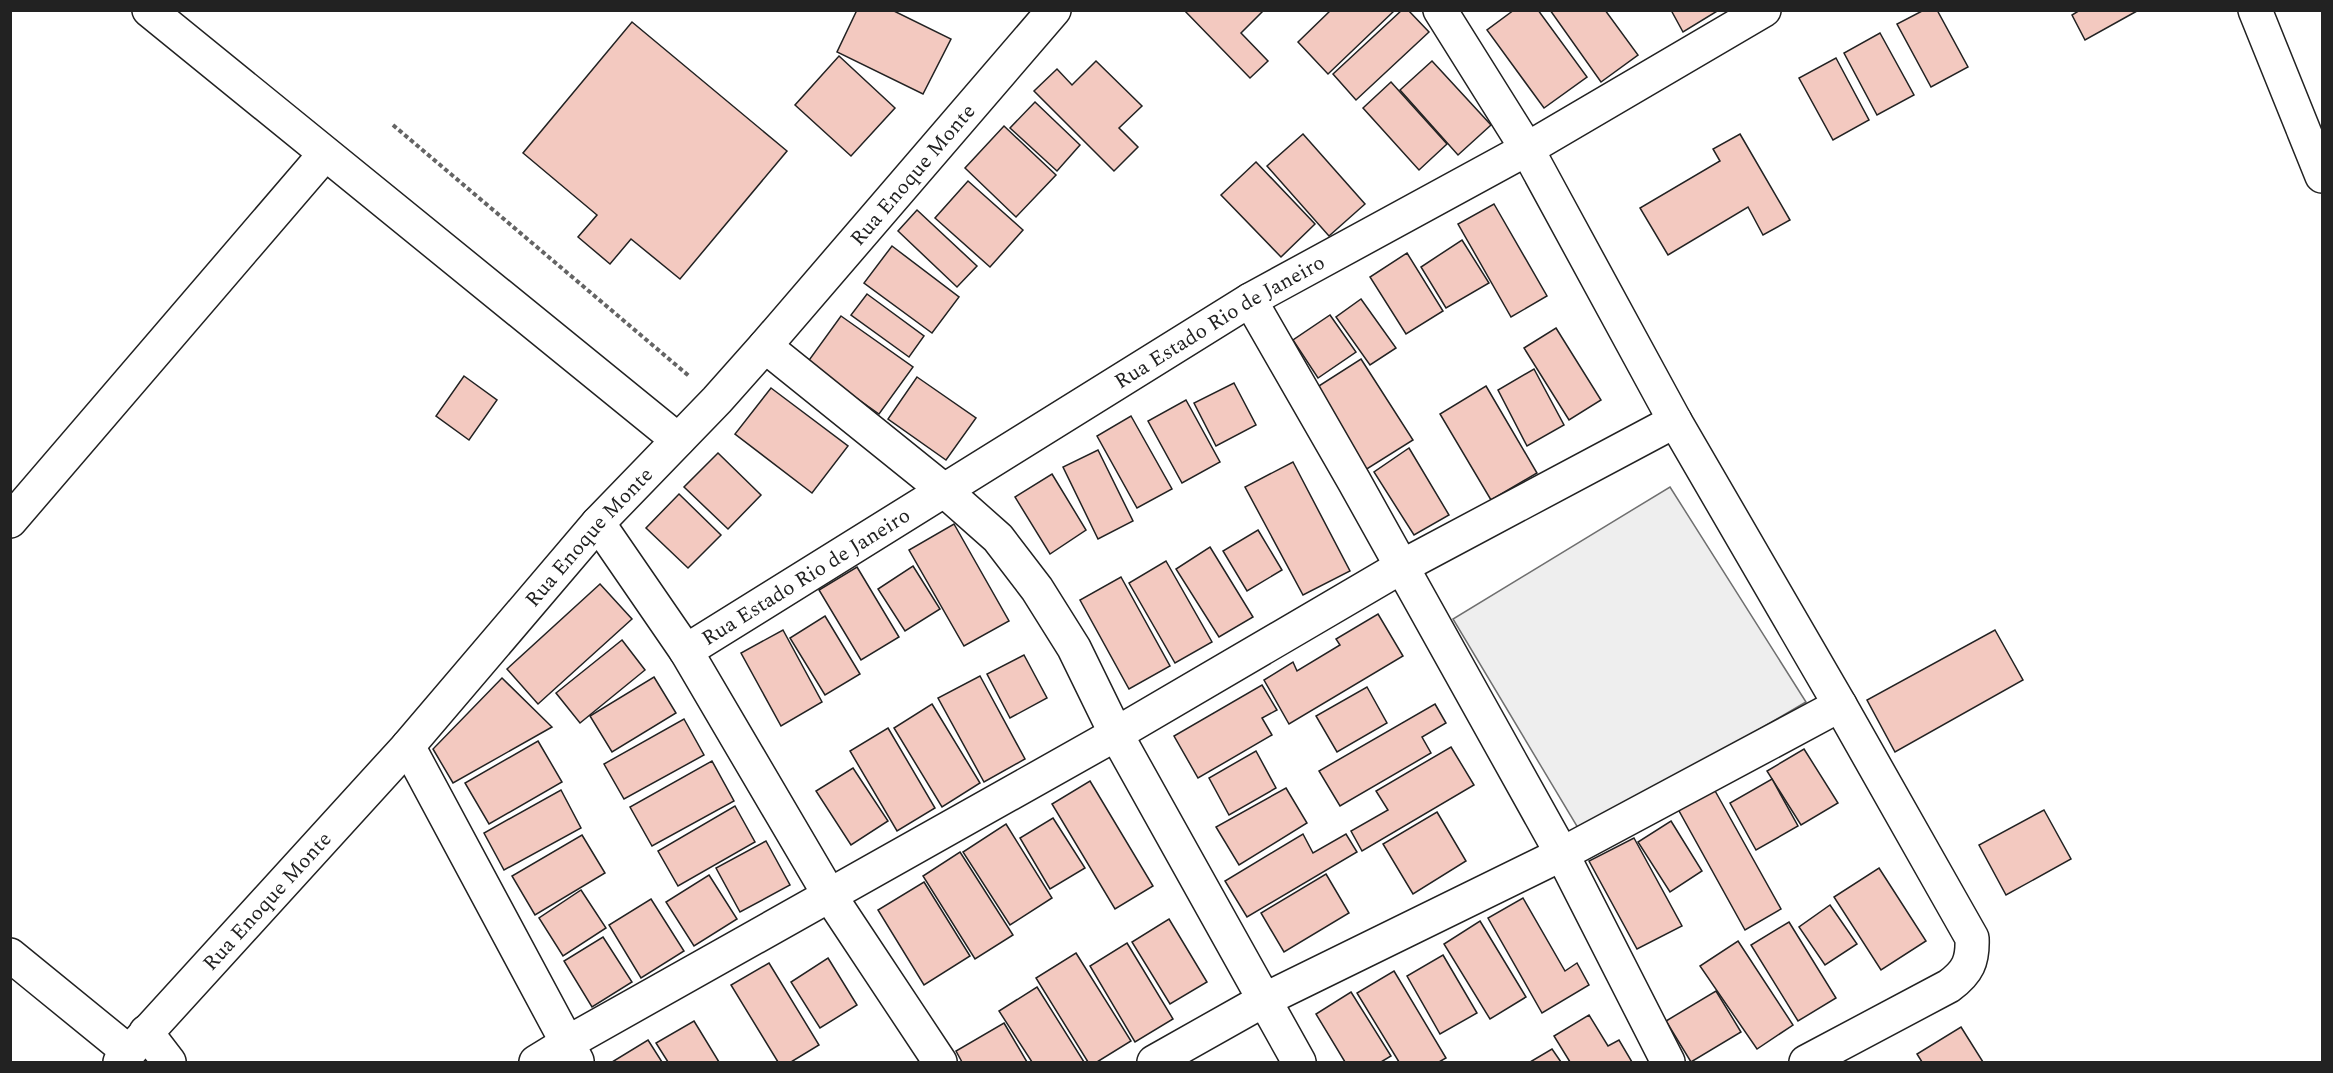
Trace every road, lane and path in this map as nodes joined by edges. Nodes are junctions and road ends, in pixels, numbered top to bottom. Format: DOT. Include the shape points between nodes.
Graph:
graph roads {
  1 [pos="149,10"];
  2 [pos="1054,10"];
  3 [pos="1440,10"];
  4 [pos="1764,10"];
  5 [pos="2255,10"];
  6 [pos="393,125"];
  7 [pos="1527,149"];
  8 [pos="325,154"];
  9 [pos="2322,176"];
  10 [pos="1250,300"];
  11 [pos="765,346"];
  12 [pos="717,400"];
  13 [pos="1675,420"];
  14 [pos="678,440"];
  15 [pos="945,491"];
  16 [pos="10,521"];
  17 [pos="598,523"];
  18 [pos="1401,567"];
  19 [pos="686,651"];
  20 [pos="1840,705"];
  21 [pos="1116,734"];
  22 [pos="408,746"];
  23 [pos="1562,854"];
  24 [pos="830,896"];
  25 [pos="10,955"];
  26 [pos="1264,1000"];
  27 [pos="132,1049"];
  28 [pos="573,1053"];
  29 [pos="169,1062"];
  30 [pos="536,1062"];
  31 [pos="940,1062"];
  32 [pos="1154,1062"];
  33 [pos="1299,1062"];
  34 [pos="1668,1062"];
  35 [pos="1806,1062"];
  1 -- 8 [label="street"];
  2 -- 11 [label="street, Rua Enoque Monte"];
  3 -- 7 [label="street"];
  4 -- 7 [label="street, Rua Estado Rio de Janeiro"];
  5 -- 9 [label="street"];
  6 -- 12 [label="path"];
  7 -- 10 [label="street, Rua Estado Rio de Janeiro"];
  7 -- 13 [label="street"];
  8 -- 14 [label="street"];
  8 -- 16 [label="street"];
  10 -- 15 [label="street, Rua Estado Rio de Janeiro"];
  10 -- 18 [label="street"];
  11 -- 12 [label="street, Rua Enoque Monte"];
  11 -- 15 [label="street"];
  12 -- 14 [label="street, Rua Enoque Monte"];
  13 -- 18 [label="street"];
  13 -- 20 [label="street"];
  14 -- 17 [label="street, Rua Enoque Monte"];
  15 -- 19 [label="street, Rua Estado Rio de Janeiro"];
  15 -- 21 [label="street" via="998,538 1037,589 1074,648"];
  17 -- 19 [label="street"];
  17 -- 22 [label="street, Rua Enoque Monte"];
  18 -- 21 [label="street"];
  18 -- 23 [label="street"];
  19 -- 24 [label="street"];
  20 -- 23 [label="street"];
  20 -- 35 [label="street" via="1964,922 1972,938 1972,950 1962,976 1949,986"];
  21 -- 24 [label="street"];
  21 -- 26 [label="street"];
  22 -- 27 [label="street, Rua Enoque Monte"];
  22 -- 28 [label="street"];
  23 -- 26 [label="street"];
  23 -- 34 [label="street"];
  24 -- 28 [label="street"];
  24 -- 31 [label="street"];
  25 -- 27 [label="street"];
  26 -- 32 [label="street"];
  26 -- 33 [label="street"];
  27 -- 29 [label="street"];
  28 -- 30 [label="street"];
}
